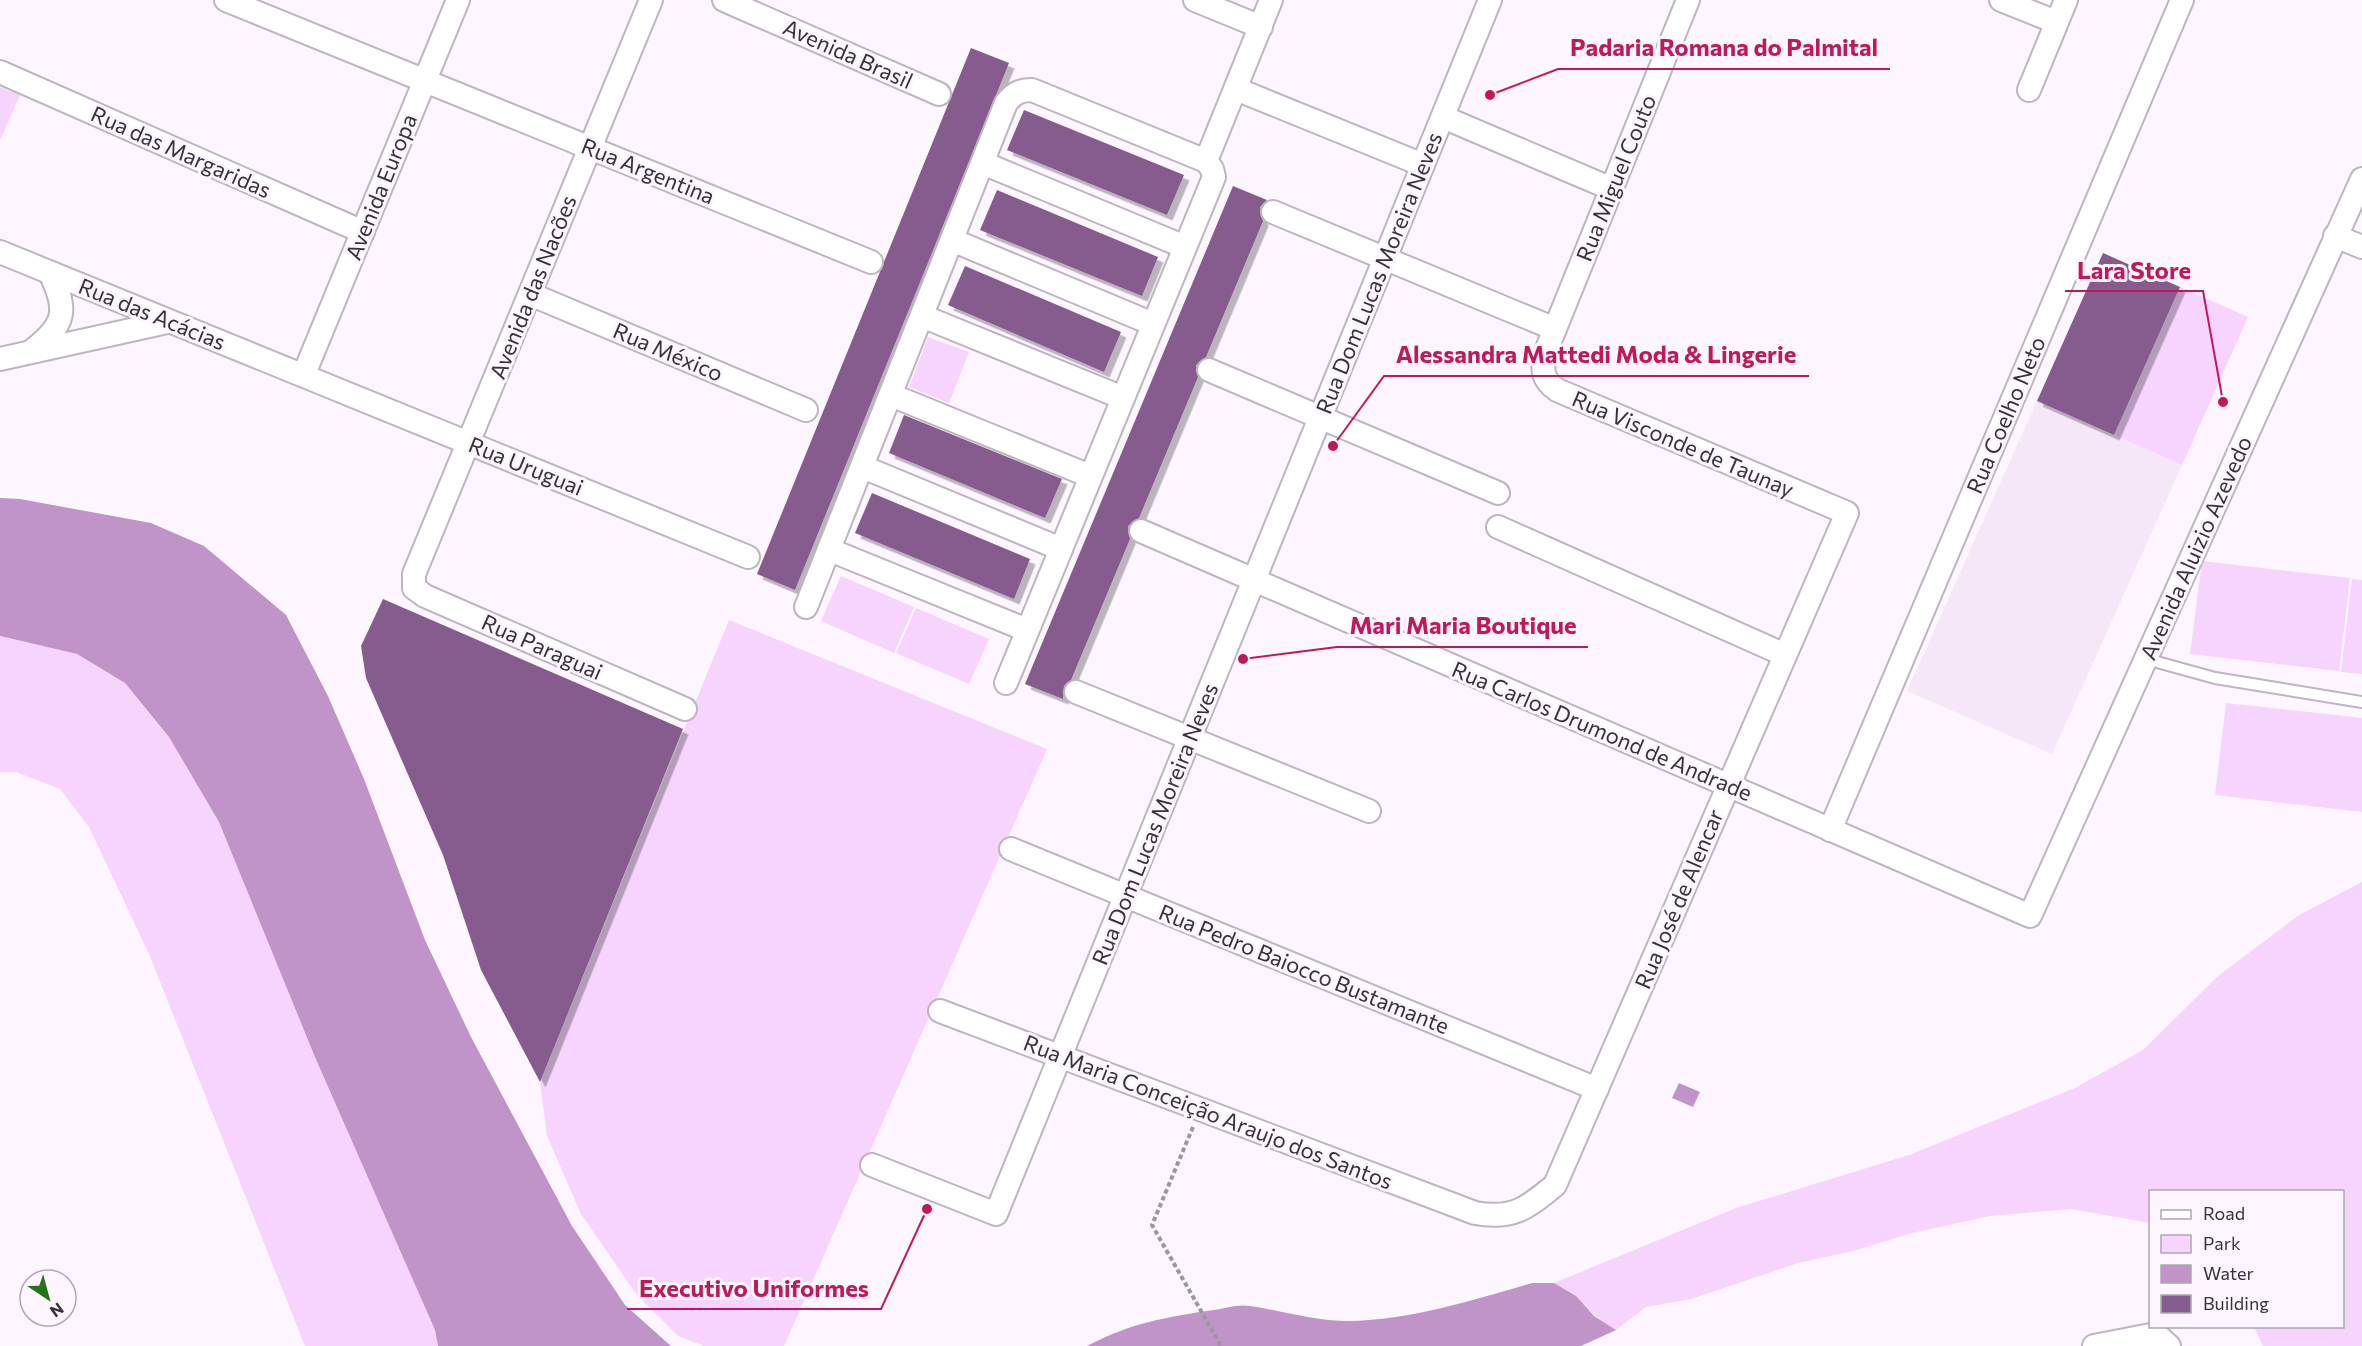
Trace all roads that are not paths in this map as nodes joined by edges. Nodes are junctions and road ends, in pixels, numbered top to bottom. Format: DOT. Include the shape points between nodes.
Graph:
graph roads {
  1 [pos="226,0"];
  2 [pos="458,0"];
  3 [pos="651,0"];
  4 [pos="724,0"];
  5 [pos="1195,0"];
  6 [pos="1271,0"];
  7 [pos="1490,0"];
  8 [pos="1688,0"];
  9 [pos="2001,0"];
  10 [pos="2066,0"];
  11 [pos="2182,0"];
  12 [pos="2056,22"];
  13 [pos="1261,27"];
  14 [pos="0,72"];
  15 [pos="425,79"];
  16 [pos="1236,88"];
  17 [pos="2028,90"];
  18 [pos="939,94"];
  19 [pos="1443,117"];
  20 [pos="590,147"];
  21 [pos="1206,161"];
  22 [pos="982,163"];
  23 [pos="1423,165"];
  24 [pos="2362,179"];
  25 [pos="1612,189"];
  26 [pos="1273,212"];
  27 [pos="363,232"];
  28 [pos="2336,236"];
  29 [pos="952,240"];
  30 [pos="2362,247"];
  31 [pos="1185,248"];
  32 [pos="0,252"];
  33 [pos="1385,258"];
  34 [pos="871,262"];
  35 [pos="50,273"];
  36 [pos="530,294"];
  37 [pos="922,316"];
  38 [pos="167,322"];
  39 [pos="1153,324"];
  40 [pos="1555,330"];
  41 [pos="33,351"];
  42 [pos="1544,356"];
  43 [pos="0,359"];
  44 [pos="1209,370"];
  45 [pos="304,374"];
  46 [pos="891,395"];
  47 [pos="1123,398"];
  48 [pos="806,410"];
  49 [pos="1320,417"];
  50 [pos="468,442"];
  51 [pos="862,467"];
  52 [pos="1090,476"];
  53 [pos="1498,493"];
  54 [pos="1847,513"];
  55 [pos="1498,527"];
  56 [pos="1141,531"];
  57 [pos="1060,549"];
  58 [pos="830,550"];
  59 [pos="748,557"];
  60 [pos="414,574"];
  61 [pos="1254,580"];
  62 [pos="806,607"];
  63 [pos="1027,630"];
  64 [pos="1785,655"];
  65 [pos="2146,659"];
  66 [pos="1006,683"];
  67 [pos="1076,692"];
  68 [pos="2362,702"];
  69 [pos="685,709"];
  70 [pos="1190,738"];
  71 [pos="1728,786"];
  72 [pos="1369,811"];
  73 [pos="1830,830"];
  74 [pos="1011,849"];
  75 [pos="1125,896"];
  76 [pos="2030,916"];
  77 [pos="940,1011"];
  78 [pos="1060,1056"];
  79 [pos="1597,1089"];
  80 [pos="872,1165"];
  81 [pos="1555,1185"];
  82 [pos="2094,1346"];
  83 [pos="2169,1346"];
  1 -- 15 [label="street, Rua Argentina"];
  2 -- 15 [label="street, Avenida Europa"];
  3 -- 20 [label="street, Avenida das Nacões"];
  4 -- 18 [label="street, Avenida Brasil"];
  5 -- 13 [label="street"];
  6 -- 13 [label="street"];
  7 -- 19 [label="street, Rua Dom Lucas Moreira Neves"];
  8 -- 25 [label="street, Rua Miguel Couto"];
  9 -- 12 [label="street"];
  10 -- 12 [label="street"];
  11 -- 73 [label="street, Rua Coelho Neto"];
  12 -- 17 [label="street"];
  13 -- 16 [label="street"];
  14 -- 27 [label="street, Rua das Margaridas"];
  15 -- 20 [label="street, Rua Argentina"];
  15 -- 27 [label="street, Avenida Europa"];
  16 -- 21 [label="street"];
  16 -- 23 [label="street"];
  19 -- 23 [label="street, Rua Dom Lucas Moreira Neves"];
  19 -- 25 [label="street"];
  20 -- 34 [label="street, Rua Argentina"];
  20 -- 36 [label="street, Avenida das Nacões"];
  21 -- 22 [label="street" via="1032,90 1023,90 1006,103"];
  21 -- 31 [label="street" via="1214,177"];
  22 -- 29 [label="street"];
  22 -- 31 [label="street"];
  23 -- 33 [label="street, Rua Dom Lucas Moreira Neves"];
  24 -- 28 [label="street, Avenida Aluizio Azevedo"];
  25 -- 40 [label="street, Rua Miguel Couto"];
  26 -- 33 [label="street"];
  27 -- 45 [label="street, Avenida Europa"];
  28 -- 30 [label="street"];
  28 -- 65 [label="street, Avenida Aluizio Azevedo"];
  29 -- 37 [label="street"];
  29 -- 39 [label="street"];
  31 -- 39 [label="street"];
  32 -- 35 [label="street, Rua das Acácias"];
  33 -- 40 [label="street"];
  33 -- 49 [label="street, Rua Dom Lucas Moreira Neves"];
  35 -- 38 [label="street, Rua das Acácias"];
  35 -- 41 [label="street" via="62,297 62,317 52,335"];
  36 -- 48 [label="street, Rua México"];
  36 -- 50 [label="street, Avenida das Nacões"];
  37 -- 46 [label="street"];
  37 -- 47 [label="street"];
  38 -- 41 [label="street"];
  38 -- 45 [label="street, Rua das Acácias"];
  39 -- 47 [label="street"];
  40 -- 42 [label="street, Rua Miguel Couto"];
  41 -- 43 [label="street"];
  42 -- 54 [label="street, Rua Visconde de Taunay" via="1542,372 1557,390"];
  44 -- 49 [label="street"];
  45 -- 50 [label="street, Rua Uruguai"];
  46 -- 51 [label="street"];
  46 -- 52 [label="street"];
  47 -- 52 [label="street"];
  49 -- 53 [label="street"];
  49 -- 61 [label="street, Rua Dom Lucas Moreira Neves"];
  50 -- 59 [label="street, Rua Uruguai"];
  50 -- 60 [label="street, Avenida das Nacões"];
  51 -- 57 [label="street"];
  51 -- 58 [label="street"];
  52 -- 57 [label="street"];
  54 -- 64 [label="street, Rua José de Alencar"];
  55 -- 64 [label="street"];
  56 -- 61 [label="street, Rua Carlos Drumond de Andrade"];
  57 -- 63 [label="street"];
  58 -- 62 [label="street"];
  58 -- 63 [label="street"];
  60 -- 69 [label="street, Rua Paraguai" via="414,588 425,596"];
  61 -- 70 [label="street, Rua Dom Lucas Moreira Neves"];
  61 -- 71 [label="street, Rua Carlos Drumond de Andrade"];
  63 -- 66 [label="street"];
  64 -- 71 [label="street, Rua José de Alencar"];
  65 -- 68 [label="lane" via="2216,678"];
  65 -- 76 [label="street, Avenida Aluizio Azevedo"];
  67 -- 70 [label="street"];
  70 -- 72 [label="street"];
  70 -- 75 [label="street, Rua Dom Lucas Moreira Neves"];
  71 -- 73 [label="street, Rua Carlos Drumond de Andrade"];
  71 -- 79 [label="street, Rua José de Alencar"];
  73 -- 76 [label="street, Rua Carlos Drumond de Andrade"];
  74 -- 75 [label="street, Rua Pedro Baiocco Bustamante"];
  75 -- 78 [label="street, Rua Dom Lucas Moreira Neves"];
  75 -- 79 [label="street, Rua Pedro Baiocco Bustamante"];
  77 -- 78 [label="street, Rua Maria Conceição Araujo dos Santos"];
  78 -- 80 [label="street, Rua Dom Lucas Moreira Neves" via="996,1214"];
  78 -- 81 [label="street, Rua Maria Conceição Araujo dos Santos" via="1475,1214 1514,1214"];
  79 -- 81 [label="street, Rua José de Alencar"];
  82 -- 83 [label="street" via="2156,1334"];
}
